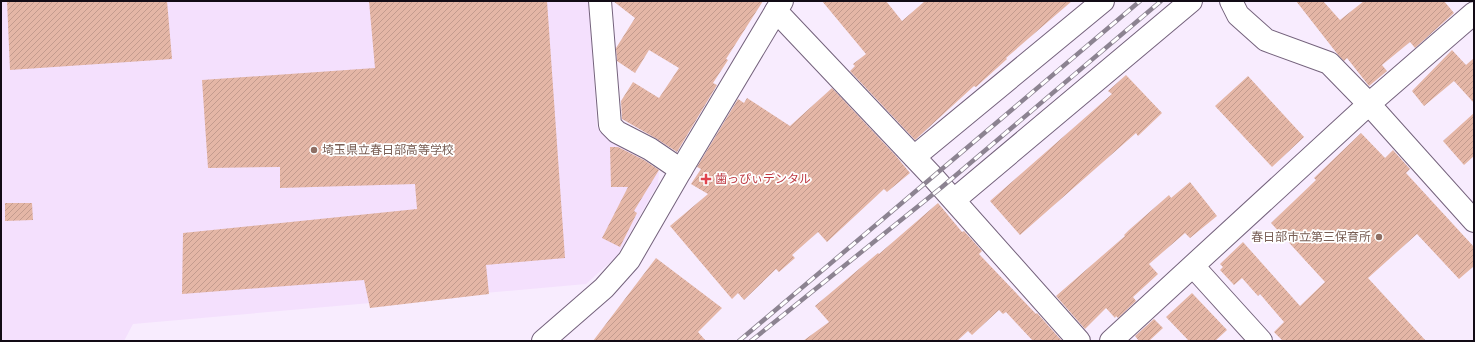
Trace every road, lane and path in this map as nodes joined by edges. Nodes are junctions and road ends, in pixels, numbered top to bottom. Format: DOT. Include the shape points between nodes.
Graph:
graph roads {
  1 [pos="600,1"];
  2 [pos="1103,1"];
  3 [pos="1191,1"];
  4 [pos="1231,1"];
  5 [pos="779,6"];
  6 [pos="1080,8"];
  7 [pos="1474,13"];
  8 [pos="1368,104"];
  9 [pos="914,157"];
  10 [pos="681,170"];
  11 [pos="954,200"];
  12 [pos="1474,221"];
  13 [pos="1193,266"];
  14 [pos="544,341"];
  15 [pos="1079,341"];
  16 [pos="1111,341"];
  17 [pos="1261,341"];
  1 -- 10 [label="street" via="610,125"];
  2 -- 6 [label="street"];
  3 -- 11 [label="street"];
  4 -- 8 [label="street" via="1238,15 1266,40 1329,63"];
  5 -- 9 [label="street"];
  5 -- 10 [label="street"];
  6 -- 9 [label="street"];
  7 -- 8 [label="street"];
  8 -- 12 [label="street"];
  8 -- 13 [label="street"];
  9 -- 11 [label="street"];
  10 -- 14 [label="street" via="629,260 604,288"];
  11 -- 15 [label="street"];
  13 -- 16 [label="street"];
  13 -- 17 [label="street"];
}
